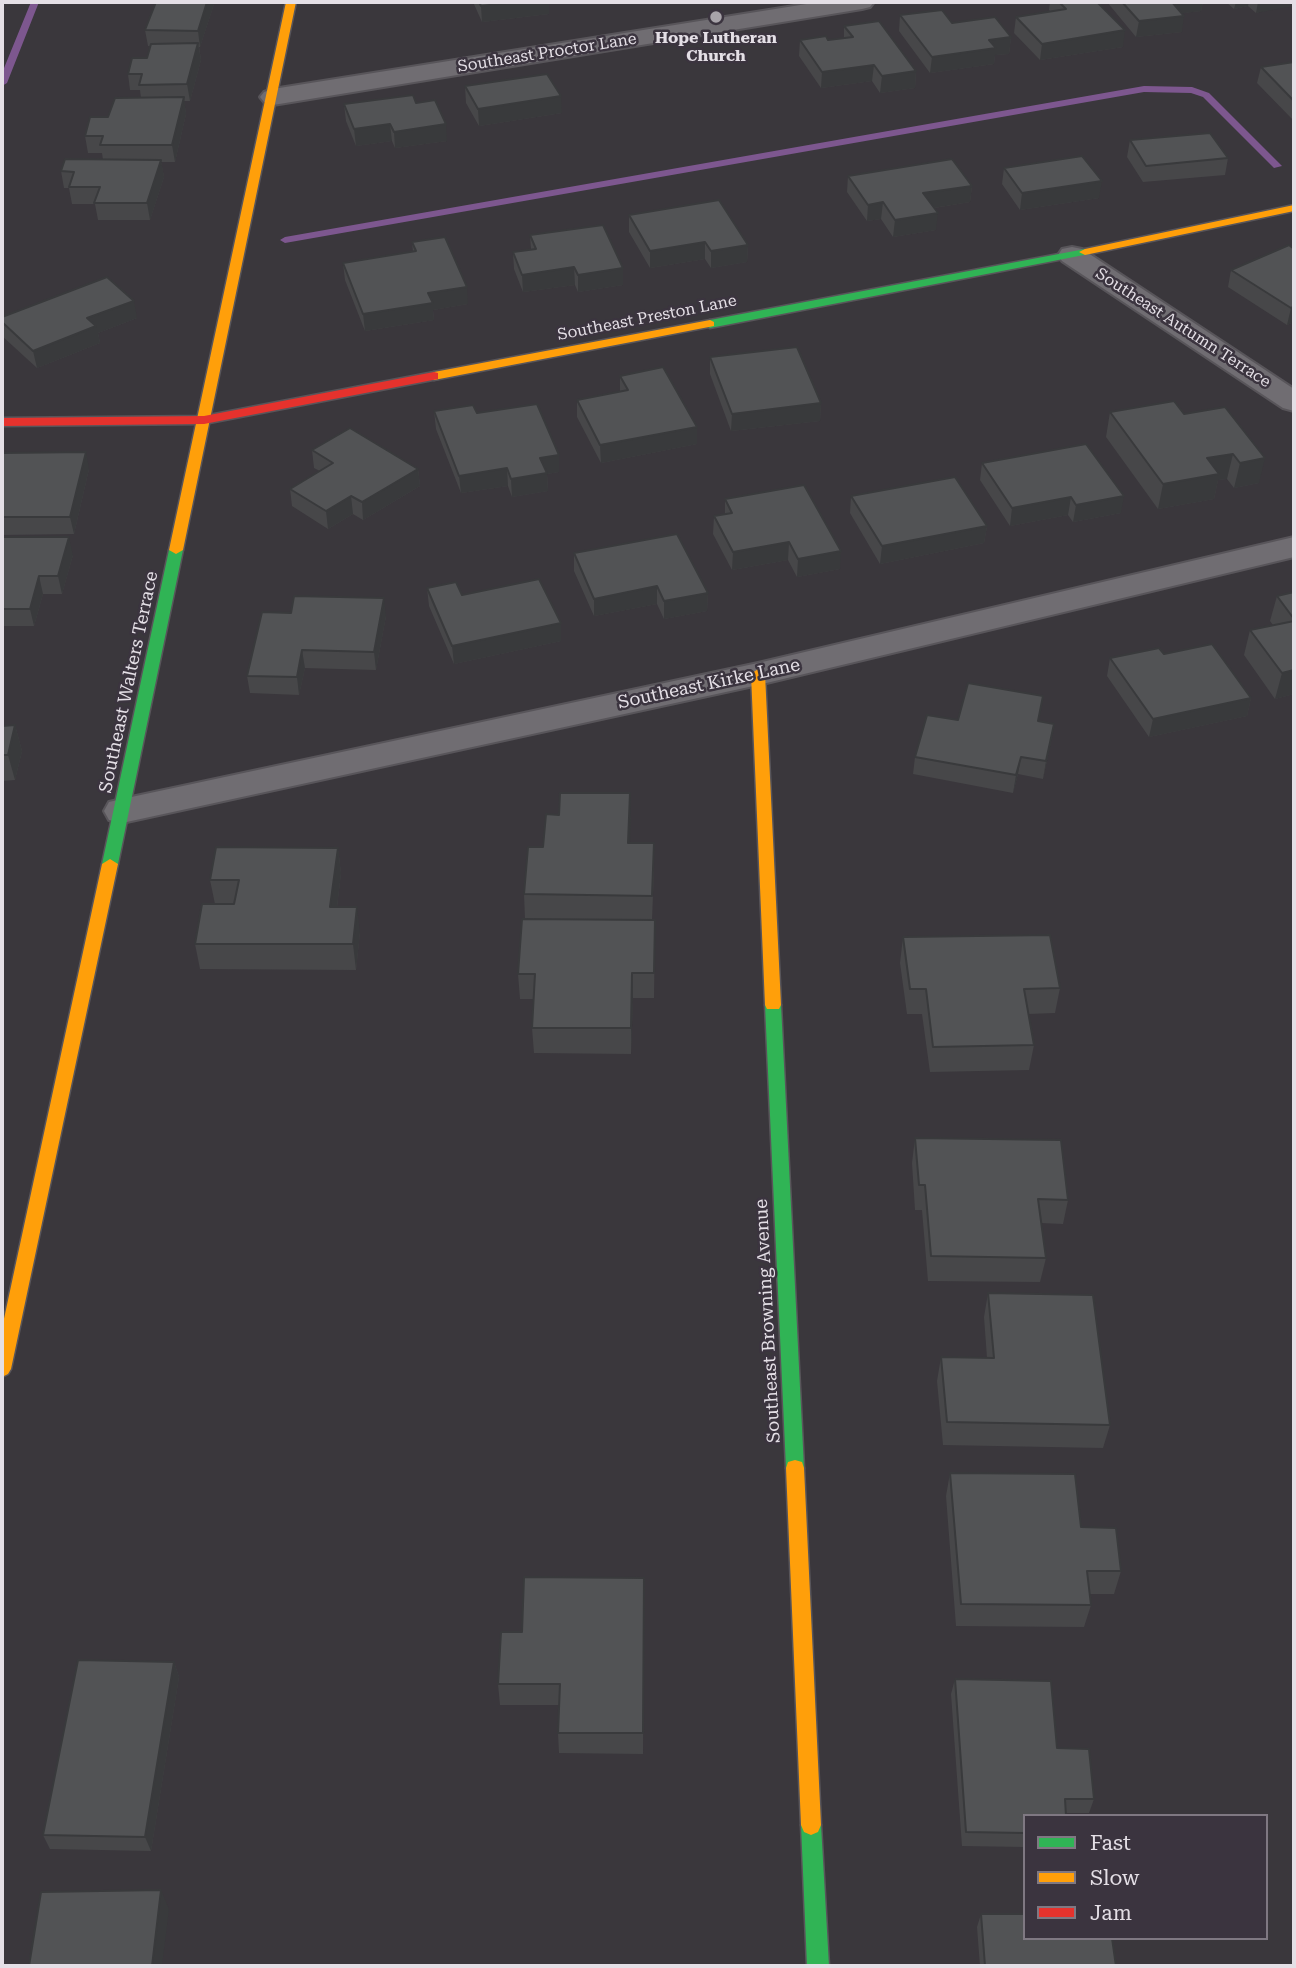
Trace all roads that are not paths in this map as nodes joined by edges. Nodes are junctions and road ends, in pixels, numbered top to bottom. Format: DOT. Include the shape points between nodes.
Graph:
graph roads {
  1 [pos="291,2"];
  2 [pos="862,2"];
  3 [pos="273,97"];
  4 [pos="1294,208"];
  5 [pos="1072,255"];
  6 [pos="1294,402"];
  7 [pos="204,420"];
  8 [pos="2,422"];
  9 [pos="1294,547"];
  10 [pos="758,674"];
  11 [pos="122,811"];
  12 [pos="2,1369"];
  13 [pos="818,1966"];
  1 -- 3 [label="street, Southeast Walters Terrace"];
  2 -- 3 [label="street, Southeast Proctor Lane"];
  3 -- 7 [label="street, Southeast Walters Terrace"];
  4 -- 5 [label="street, Southeast Preston Lane"];
  5 -- 6 [label="street, Southeast Autumn Terrace"];
  5 -- 7 [label="street, Southeast Preston Lane"];
  7 -- 8 [label="street, Southeast Preston Lane"];
  7 -- 11 [label="street, Southeast Walters Terrace"];
  9 -- 10 [label="street, Southeast Kirke Lane"];
  10 -- 11 [label="street, Southeast Kirke Lane"];
  10 -- 13 [label="street, Southeast Browning Avenue"];
  11 -- 12 [label="street, Southeast Walters Terrace"];
}
